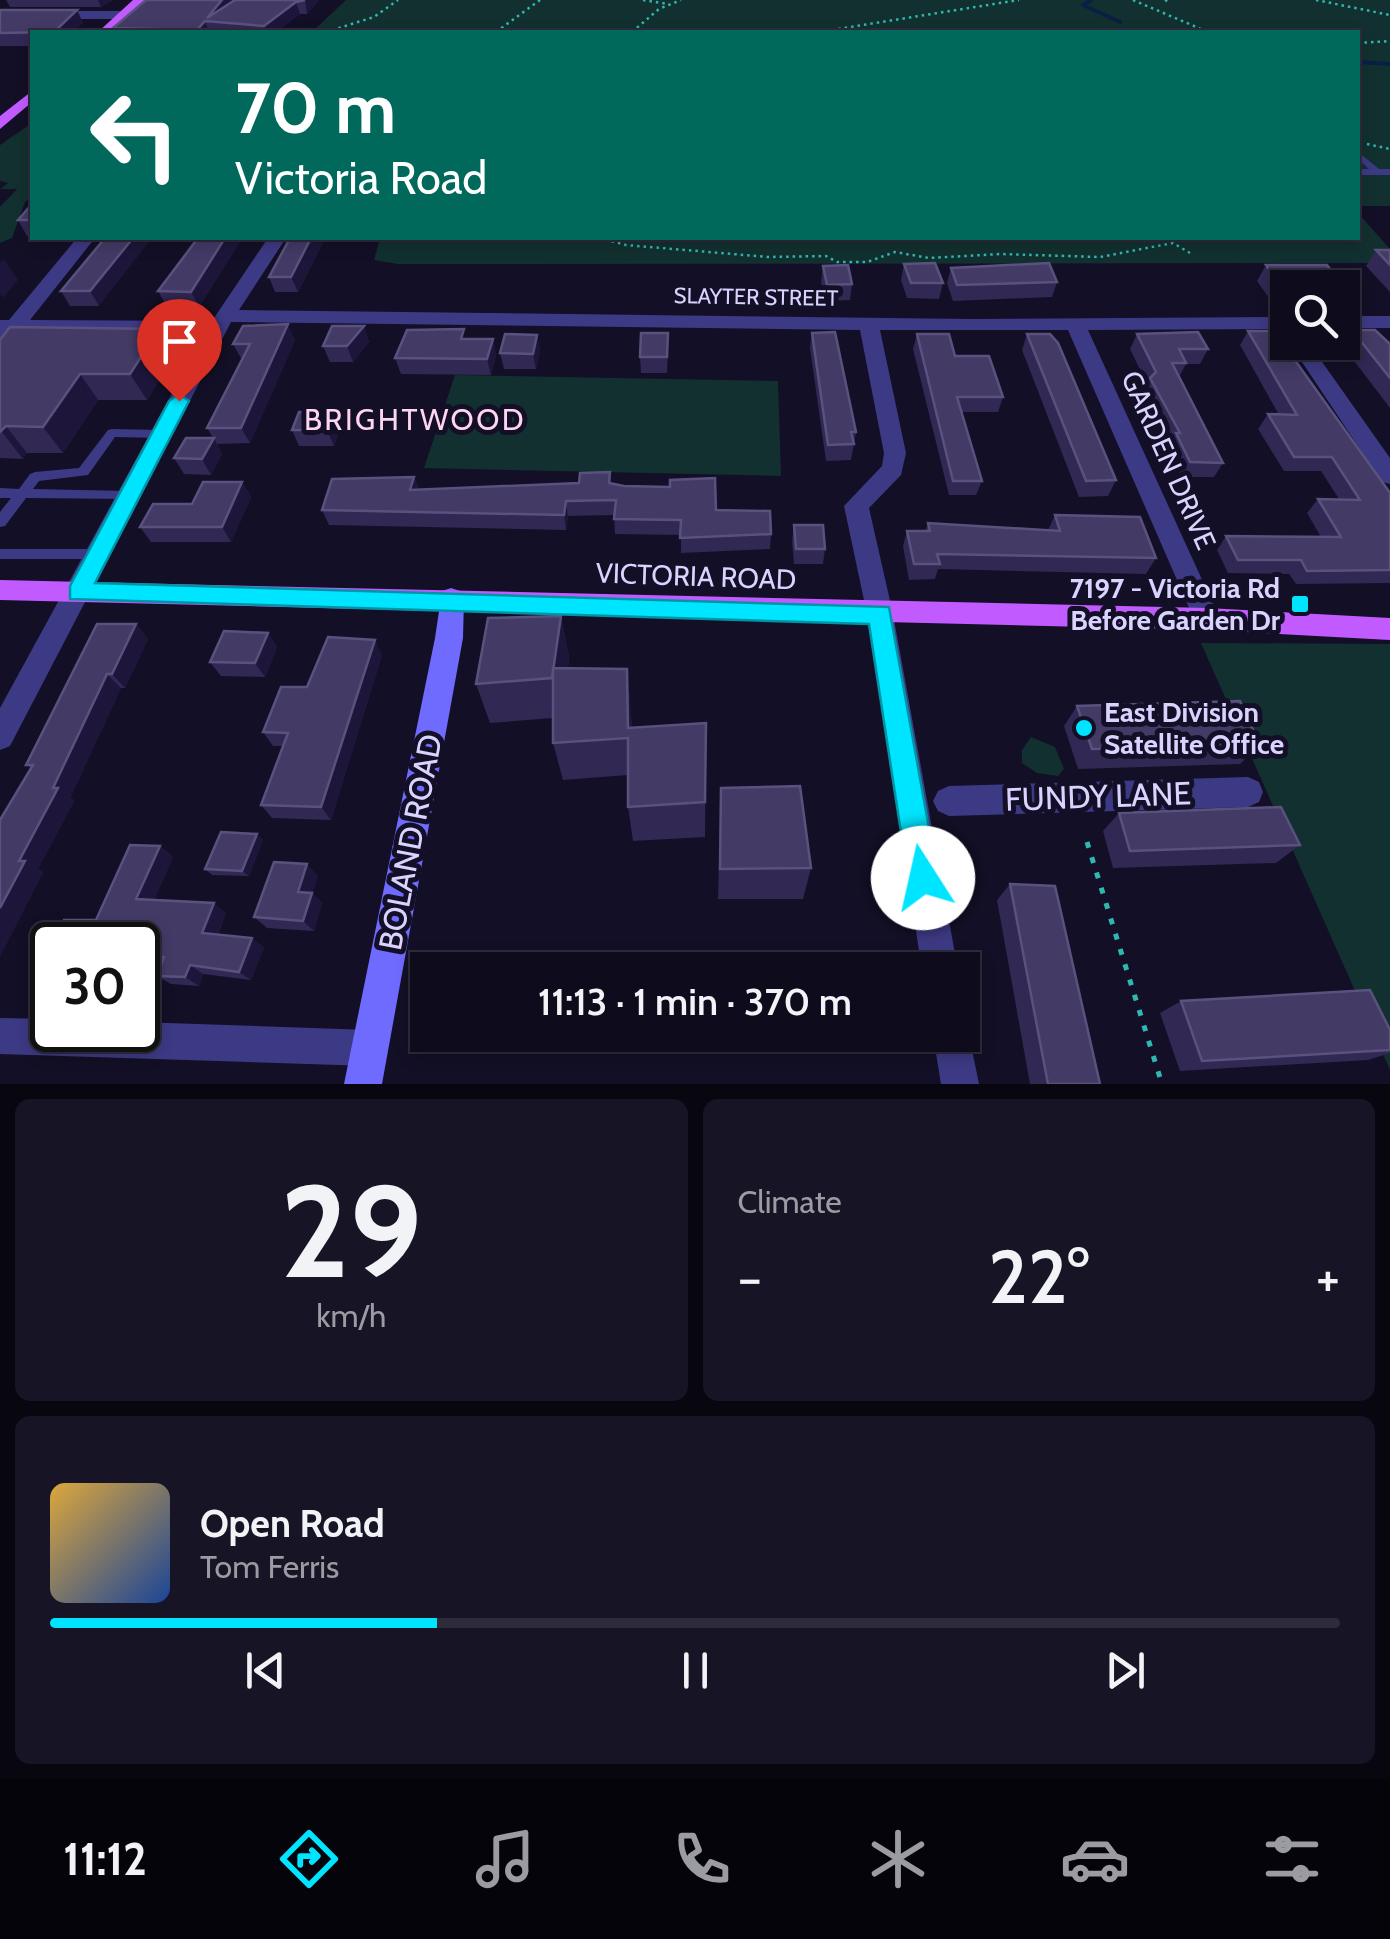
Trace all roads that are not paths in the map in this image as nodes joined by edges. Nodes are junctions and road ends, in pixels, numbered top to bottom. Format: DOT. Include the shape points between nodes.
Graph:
graph roads {
  1 [pos="140,0"];
  2 [pos="0,15"];
  3 [pos="123,15"];
  4 [pos="106,30"];
  5 [pos="30,97"];
  6 [pos="0,124"];
  7 [pos="1360,158"];
  8 [pos="1360,172"];
  9 [pos="1377,172"];
  10 [pos="1390,172"];
  11 [pos="84,240"];
  12 [pos="276,240"];
  13 [pos="221,322"];
  14 [pos="1360,322"];
  15 [pos="1390,322"];
  16 [pos="869,324"];
  17 [pos="1076,325"];
  18 [pos="1270,325"];
  19 [pos="8,326"];
  20 [pos="0,344"];
  21 [pos="1309,360"];
  22 [pos="162,434"];
  23 [pos="1390,476"];
  24 [pos="0,493"];
  25 [pos="20,494"];
  26 [pos="128,496"];
  27 [pos="0,522"];
  28 [pos="0,554"];
  29 [pos="99,554"];
  30 [pos="0,590"];
  31 [pos="78,592"];
  32 [pos="450,599"];
  33 [pos="880,614"];
  34 [pos="1207,619"];
  35 [pos="1390,629"];
  36 [pos="0,737"];
  37 [pos="1248,792"];
  38 [pos="948,802"];
  39 [pos="937,952"];
  40 [pos="0,1036"];
  41 [pos="954,1052"];
  42 [pos="366,1066"];
  43 [pos="960,1084"];
  1 -- 3 [label="main road"];
  2 -- 3 [label="street"];
  3 -- 4 [label="main road"];
  5 -- 6 [label="main road"];
  7 -- 9 [label="lane"];
  8 -- 9 [label="lane"];
  9 -- 10 [label="lane"];
  11 -- 19 [label="street"];
  12 -- 13 [label="street"];
  13 -- 16 [label="street, SLAYTER STREET"];
  13 -- 19 [label="street, SLAYTER STREET"];
  13 -- 22 [label="street"];
  14 -- 15 [label="street"];
  16 -- 17 [label="street, SLAYTER STREET"];
  16 -- 33 [label="street" via="895,452 892,468 856,506"];
  17 -- 18 [label="street, SLAYTER STREET"];
  17 -- 34 [label="street, GARDEN DRIVE"];
  19 -- 20 [label="street"];
  21 -- 23 [label="street"];
  22 -- 25 [label="lane" via="112,433 83,472 35,477"];
  22 -- 26 [label="street"];
  24 -- 25 [label="lane"];
  25 -- 26 [label="lane"];
  25 -- 27 [label="lane"];
  26 -- 29 [label="street"];
  28 -- 29 [label="lane"];
  29 -- 31 [label="street"];
  30 -- 31 [label="main road, VICTORIA ROAD"];
  31 -- 32 [label="main road, VICTORIA ROAD"];
  31 -- 36 [label="street"];
  32 -- 33 [label="main road, VICTORIA ROAD"];
  32 -- 42 [label="street, BOLAND ROAD" via="450,632"];
  33 -- 34 [label="main road, VICTORIA ROAD"];
  33 -- 39 [label="street"];
  34 -- 35 [label="main road, VICTORIA ROAD"];
  37 -- 38 [label="street, FUNDY LANE"];
  40 -- 42 [label="street"];
  41 -- 43 [label="street"];
}
